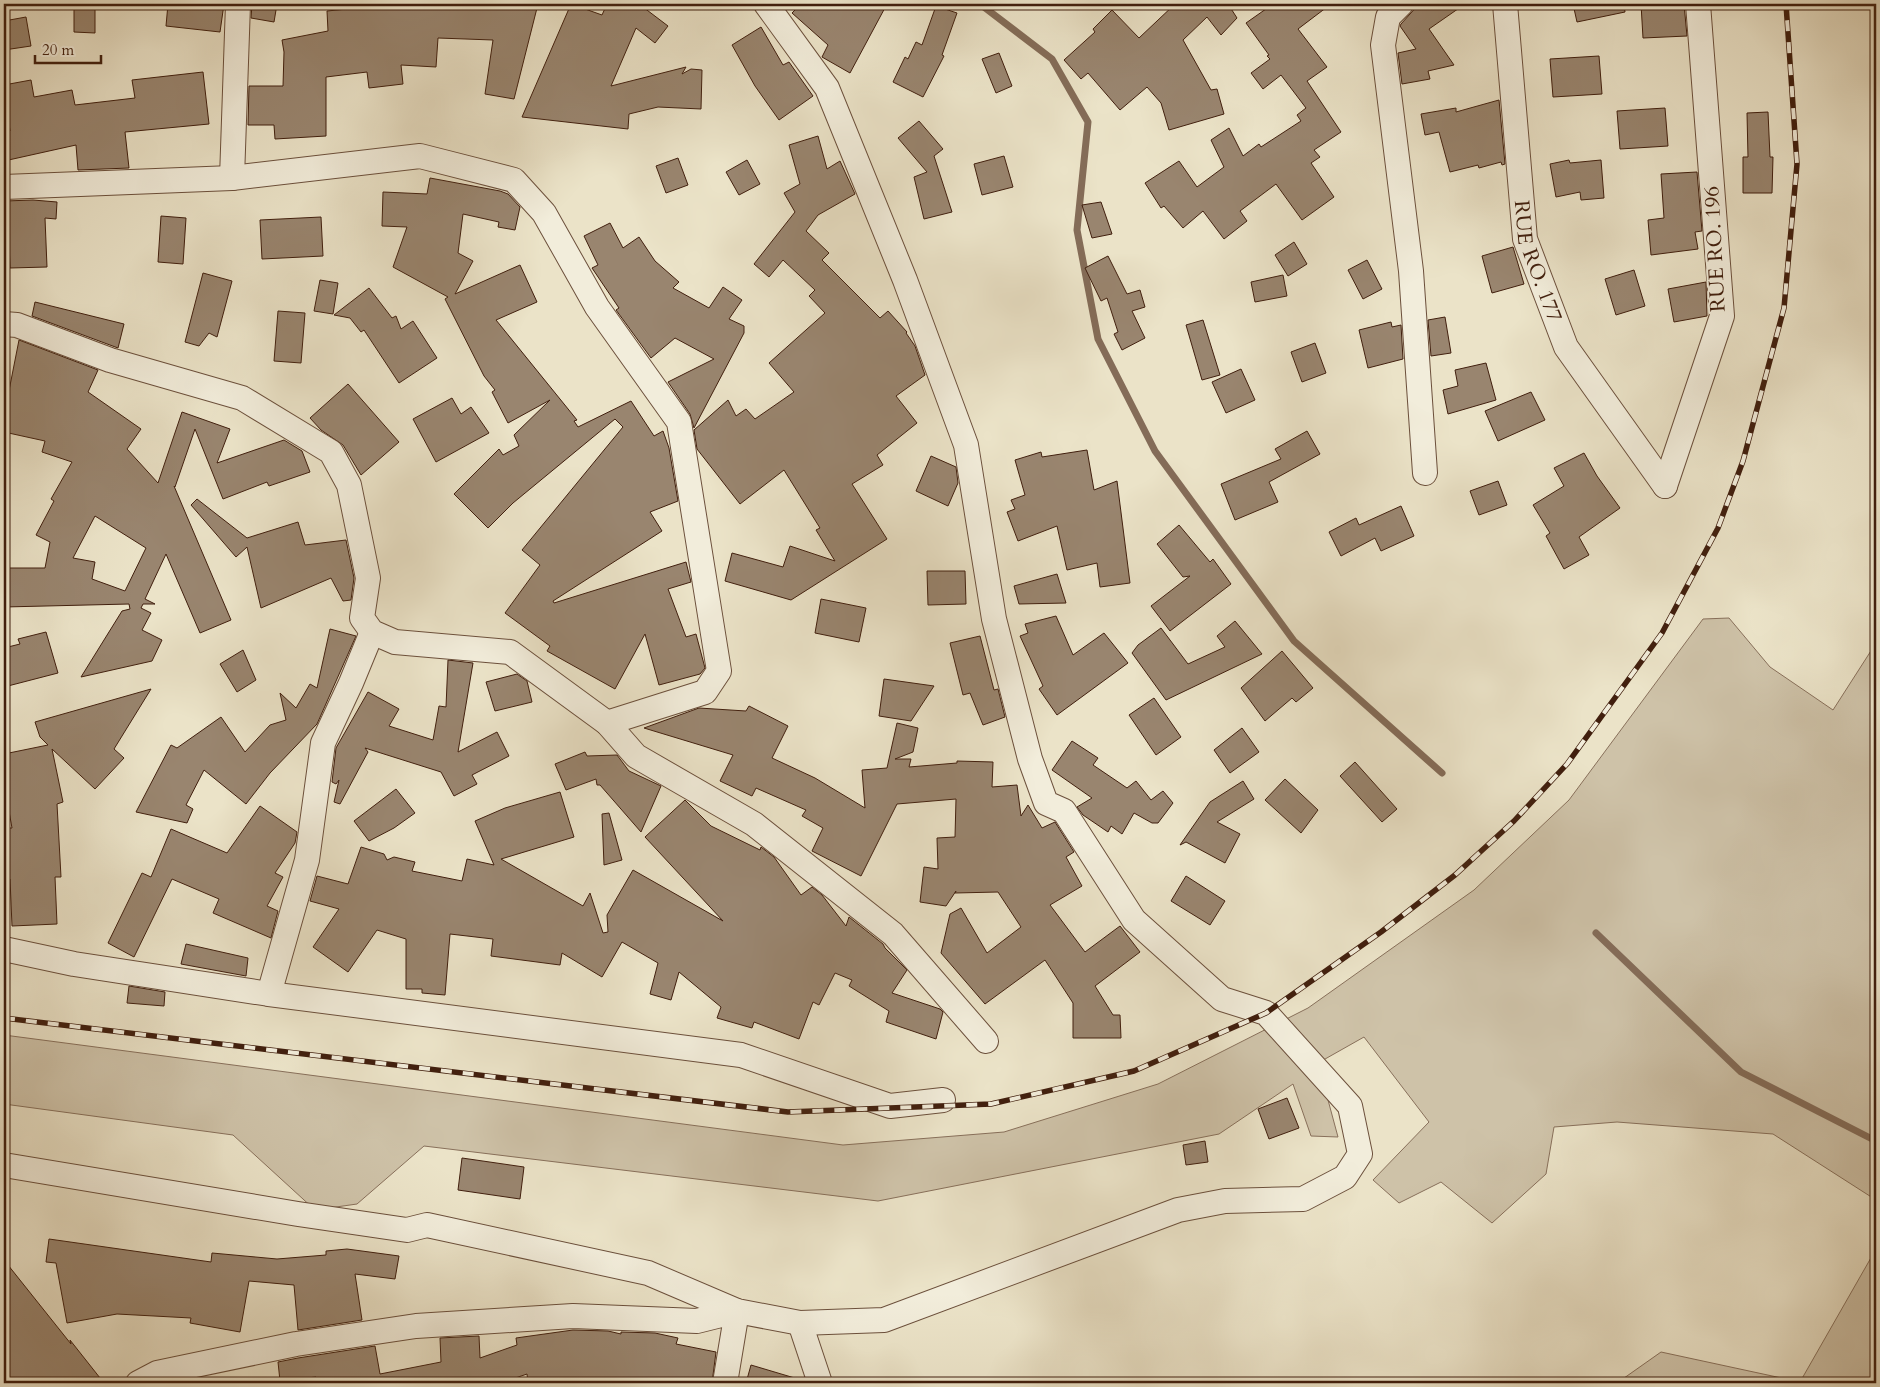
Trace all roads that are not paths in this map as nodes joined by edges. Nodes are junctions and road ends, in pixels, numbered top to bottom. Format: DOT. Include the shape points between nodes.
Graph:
graph roads {
  1 [pos="238,4"];
  2 [pos="766,4"];
  3 [pos="1401,4"];
  4 [pos="1505,4"];
  5 [pos="1698,4"];
  6 [pos="232,178"];
  7 [pos="4,187"];
  8 [pos="4,324"];
  9 [pos="1425,473"];
  10 [pos="1665,486"];
  11 [pos="372,632"];
  12 [pos="607,722"];
  13 [pos="4,950"];
  14 [pos="269,994"];
  15 [pos="986,1041"];
  16 [pos="943,1100"];
  17 [pos="4,1165"];
  18 [pos="737,1311"];
  19 [pos="800,1323"];
  20 [pos="138,1383"];
  21 [pos="726,1383"];
  22 [pos="820,1383"];
  1 -- 6 [label="street"];
  2 -- 19 [label="street" via="827,88 905,280 966,445 994,619 1030,759 1046,803 1064,810 1134,920 1222,999 1266,1013 1350,1106 1360,1154 1345,1177 1303,1199 1225,1201 1178,1210 884,1320"];
  3 -- 9 [label="street" via="1388,17 1383,45 1411,271"];
  4 -- 10 [label="street, RUE RO. 177" via="1524,238 1566,347"];
  5 -- 10 [label="street, RUE RO. 196" via="1722,316"];
  6 -- 7 [label="street"];
  6 -- 12 [label="street" via="420,156 514,180 544,213 596,307 679,422 719,671 705,692"];
  8 -- 11 [label="street" via="17,324 110,360 242,398 330,452 349,485 368,578 362,618"];
  11 -- 12 [label="street" via="395,642 510,652"];
  11 -- 14 [label="street" via="323,743 307,860"];
  12 -- 15 [label="street" via="636,756 754,824 892,934"];
  13 -- 14 [label="street"];
  14 -- 16 [label="street" via="741,1054 890,1106"];
  17 -- 18 [label="street" via="406,1230 427,1225 648,1273"];
  18 -- 19 [label="street"];
  18 -- 20 [label="street" via="696,1321 574,1316 416,1326 296,1344 157,1373"];
  18 -- 21 [label="street"];
  19 -- 22 [label="street"];
}
